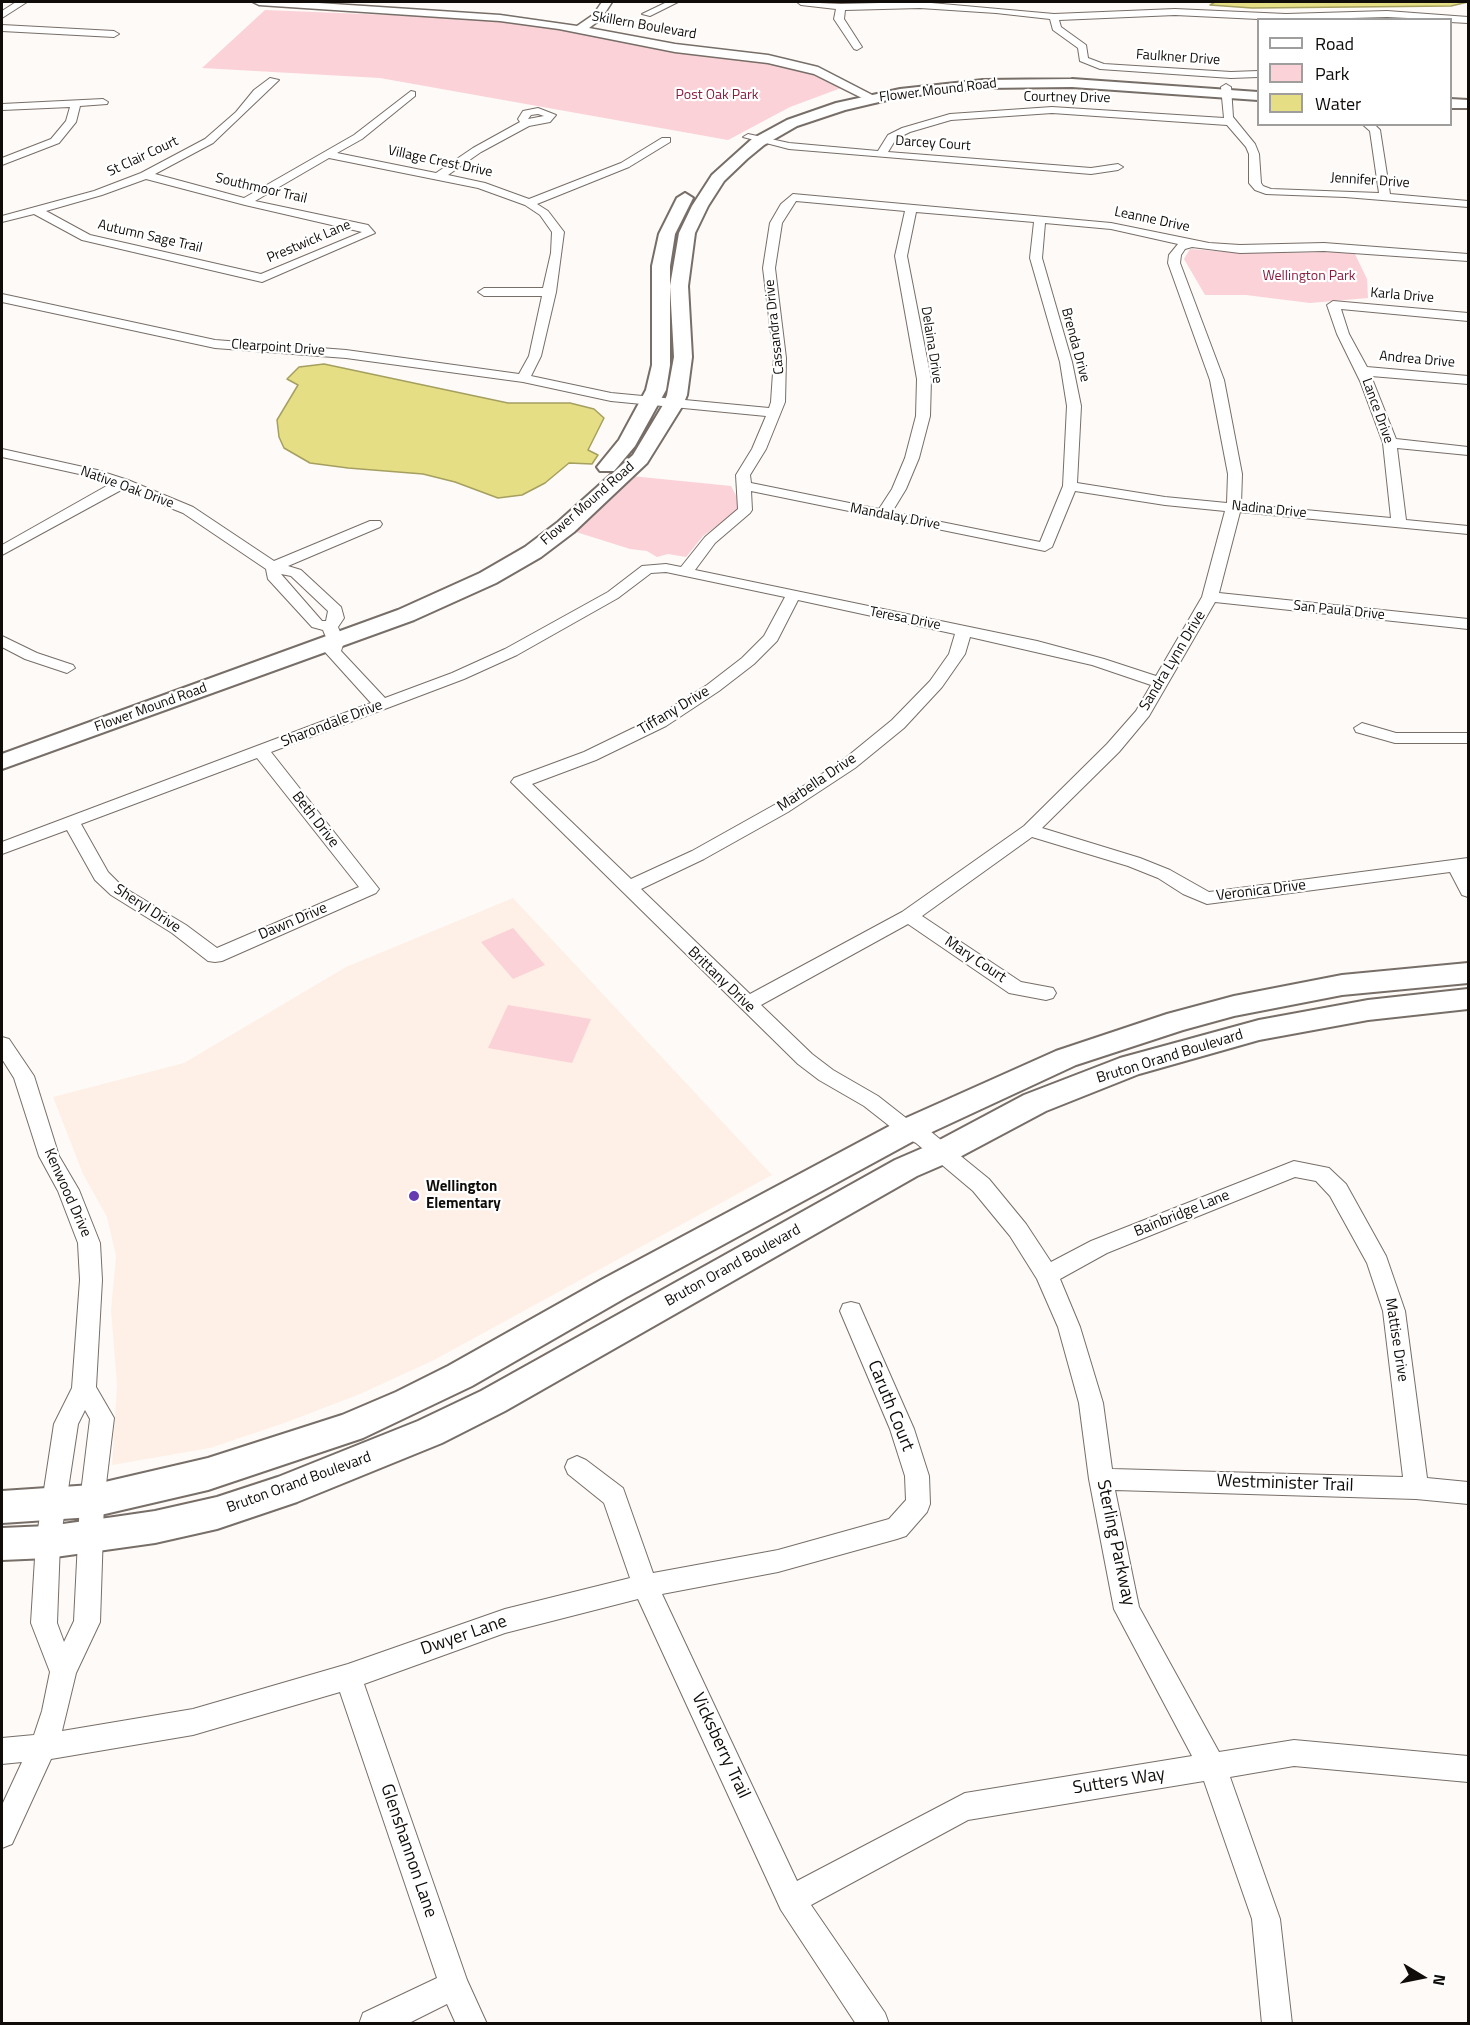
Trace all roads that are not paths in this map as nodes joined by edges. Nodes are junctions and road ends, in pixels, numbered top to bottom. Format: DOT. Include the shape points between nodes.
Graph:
graph roads {
  1 [pos="19,2"];
  2 [pos="259,2"];
  3 [pos="607,2"];
  4 [pos="673,2"];
  5 [pos="801,2"];
  6 [pos="347,4"];
  7 [pos="841,7"];
  8 [pos="647,14"];
  9 [pos="2,15"];
  10 [pos="1054,17"];
  11 [pos="1325,18"];
  12 [pos="1441,18"];
  13 [pos="1452,19"];
  14 [pos="1468,20"];
  15 [pos="2,28"];
  16 [pos="579,30"];
  17 [pos="114,34"];
  18 [pos="857,47"];
  19 [pos="1257,74"];
  20 [pos="274,80"];
  21 [pos="1257,89"];
  22 [pos="1226,90"];
  23 [pos="411,94"];
  24 [pos="868,96"];
  25 [pos="1257,96"];
  26 [pos="103,102"];
  27 [pos="76,103"];
  28 [pos="1452,103"];
  29 [pos="1468,104"];
  30 [pos="2,107"];
  31 [pos="1452,109"];
  32 [pos="1468,110"];
  33 [pos="1230,122"];
  34 [pos="526,123"];
  35 [pos="1370,126"];
  36 [pos="754,139"];
  37 [pos="666,140"];
  38 [pos="881,154"];
  39 [pos="329,155"];
  40 [pos="2,162"];
  41 [pos="1118,168"];
  42 [pos="145,176"];
  43 [pos="439,176"];
  44 [pos="1385,196"];
  45 [pos="794,197"];
  46 [pos="246,202"];
  47 [pos="530,203"];
  48 [pos="1468,204"];
  49 [pos="911,208"];
  50 [pos="38,211"];
  51 [pos="2,219"];
  52 [pos="1040,220"];
  53 [pos="369,233"];
  54 [pos="1189,244"];
  55 [pos="1468,257"];
  56 [pos="262,278"];
  57 [pos="484,292"];
  58 [pos="550,292"];
  59 [pos="2,298"];
  60 [pos="1333,305"];
  61 [pos="1468,316"];
  62 [pos="1362,371"];
  63 [pos="523,378"];
  64 [pos="1468,380"];
  65 [pos="654,396"];
  66 [pos="675,400"];
  67 [pos="776,407"];
  68 [pos="1390,443"];
  69 [pos="1468,451"];
  70 [pos="2,453"];
  71 [pos="123,483"];
  72 [pos="745,486"];
  73 [pos="1070,486"];
  74 [pos="1234,506"];
  75 [pos="883,515"];
  76 [pos="1399,523"];
  77 [pos="375,524"];
  78 [pos="1468,530"];
  79 [pos="1045,547"];
  80 [pos="2,551"];
  81 [pos="273,567"];
  82 [pos="647,569"];
  83 [pos="685,572"];
  84 [pos="793,596"];
  85 [pos="1210,597"];
  86 [pos="1468,624"];
  87 [pos="964,631"];
  88 [pos="333,634"];
  89 [pos="2,641"];
  90 [pos="67,668"];
  91 [pos="1160,683"];
  92 [pos="382,705"];
  93 [pos="1362,728"];
  94 [pos="1468,738"];
  95 [pos="2,743"];
  96 [pos="261,751"];
  97 [pos="2,762"];
  98 [pos="520,782"];
  99 [pos="71,822"];
  100 [pos="1030,830"];
  101 [pos="2,849"];
  102 [pos="1462,865"];
  103 [pos="628,888"];
  104 [pos="370,889"];
  105 [pos="1468,891"];
  106 [pos="909,916"];
  107 [pos="215,956"];
  108 [pos="1468,973"];
  109 [pos="1046,993"];
  110 [pos="1468,999"];
  111 [pos="747,1004"];
  112 [pos="2,1044"];
  113 [pos="908,1131"];
  114 [pos="943,1152"];
  115 [pos="1322,1174"];
  116 [pos="1047,1275"];
  117 [pos="851,1311"];
  118 [pos="84,1388"];
  119 [pos="577,1467"];
  120 [pos="1101,1479"];
  121 [pos="1416,1488"];
  122 [pos="1468,1493"];
  123 [pos="92,1501"];
  124 [pos="54,1504"];
  125 [pos="918,1504"];
  126 [pos="2,1507"];
  127 [pos="90,1537"];
  128 [pos="48,1542"];
  129 [pos="2,1544"];
  130 [pos="645,1586"];
  131 [pos="63,1672"];
  132 [pos="348,1677"];
  133 [pos="43,1747"];
  134 [pos="2,1750"];
  135 [pos="1213,1768"];
  136 [pos="1468,1769"];
  137 [pos="2,1834"];
  138 [pos="791,1900"];
  139 [pos="454,1985"];
  140 [pos="374,2024"];
  141 [pos="472,2024"];
  142 [pos="874,2024"];
  143 [pos="1277,2024"];
  1 -- 9 [label="street"];
  2 -- 6 [label="street, Skillern Boulevard"];
  3 -- 16 [label="street" via="597,17"];
  4 -- 8 [label="street"];
  5 -- 7 [label="street"];
  6 -- 16 [label="street, Skillern Boulevard" via="500,18"];
  7 -- 10 [label="street" via="920,5"];
  7 -- 18 [label="street" via="839,20"];
  10 -- 11 [label="street" via="1175,12"];
  10 -- 19 [label="street, Faulkner Drive" via="1056,28 1083,47 1083,59 1096,65"];
  11 -- 12 [label="street" via="1387,14"];
  13 -- 14 [label="street"];
  15 -- 17 [label="street"];
  16 -- 24 [label="street, Skillern Boulevard" via="794,64 818,71"];
  20 -- 42 [label="street, St Clair Court" via="209,141"];
  21 -- 22 [label="main road, Flower Mound Road"];
  22 -- 24 [label="main road, Flower Mound Road" via="1023,82"];
  22 -- 25 [label="main road, Flower Mound Road"];
  22 -- 33 [label="street"];
  23 -- 39 [label="street"];
  24 -- 36 [label="main road, Flower Mound Road"];
  26 -- 27 [label="street"];
  27 -- 30 [label="street"];
  27 -- 40 [label="street" via="70,122 55,141"];
  28 -- 29 [label="main road"];
  31 -- 32 [label="main road"];
  33 -- 38 [label="street, Courtney Drive" via="1052,110 950,117 892,137"];
  33 -- 44 [label="street, Jennifer Drive" via="1251,146 1259,188 1270,192"];
  34 -- 43 [label="street"];
  35 -- 44 [label="street" via="1375,130"];
  36 -- 38 [label="street, Darcey Court"];
  36 -- 65 [label="main road, Flower Mound Road" via="721,157 699,180 680,205 667,234 661,266 661,366"];
  36 -- 66 [label="main road, Flower Mound Road" via="718,178 687,232 679,286 683,357"];
  37 -- 47 [label="street" via="625,165"];
  38 -- 41 [label="street, Darcey Court" via="1091,171"];
  39 -- 43 [label="street, Village Crest Drive"];
  39 -- 46 [label="street"];
  42 -- 46 [label="street, Southmoor Trail"];
  42 -- 50 [label="street, St Clair Court"];
  43 -- 47 [label="street, Village Crest Drive" via="482,185"];
  44 -- 48 [label="street, Jennifer Drive"];
  45 -- 49 [label="street, Leanne Drive"];
  45 -- 67 [label="street, Cassandra Drive" via="776,223 769,268 780,358"];
  46 -- 53 [label="street, Southmoor Trail" via="364,227"];
  47 -- 58 [label="street, Village Crest Drive" via="544,213 558,232"];
  49 -- 52 [label="street, Leanne Drive"];
  49 -- 75 [label="street, Delaina Drive" via="902,256 924,379 922,416 912,458"];
  50 -- 51 [label="street, St Clair Court"];
  50 -- 56 [label="street, Autumn Sage Trail" via="86,238"];
  52 -- 54 [label="street, Leanne Drive" via="1138,230"];
  52 -- 73 [label="street, Brenda Drive" via="1036,258 1066,362 1074,406"];
  53 -- 56 [label="street, Prestwick Lane"];
  54 -- 55 [label="street, Leanne Drive" via="1240,249 1324,247"];
  54 -- 74 [label="street, Sandra Lynn Drive" via="1175,255 1174,263 1217,380 1235,474"];
  57 -- 58 [label="street"];
  58 -- 63 [label="street, Village Crest Drive" via="536,356"];
  59 -- 63 [label="street, Clearpoint Drive" via="215,344 324,351"];
  60 -- 61 [label="street, Karla Drive"];
  60 -- 62 [label="street, Lance Drive"];
  62 -- 64 [label="street, Andrea Drive"];
  62 -- 68 [label="street, Lance Drive"];
  63 -- 65 [label="street, Clearpoint Drive" via="577,392"];
  65 -- 66 [label="street, Clearpoint Drive"];
  65 -- 88 [label="main road, Flower Mound Road" via="628,442 600,475 543,522 458,574"];
  66 -- 67 [label="street, Clearpoint Drive"];
  66 -- 88 [label="main road, Flower Mound Road" via="640,459 533,552 488,578 406,615"];
  67 -- 72 [label="street, Cassandra Drive" via="759,449 743,475"];
  68 -- 69 [label="street"];
  68 -- 76 [label="street, Lance Drive"];
  70 -- 71 [label="street, Native Oak Drive"];
  71 -- 80 [label="street"];
  71 -- 81 [label="street, Native Oak Drive" via="188,510"];
  72 -- 75 [label="street, Mandalay Drive"];
  72 -- 83 [label="street, Cassandra Drive" via="745,510 710,540"];
  73 -- 74 [label="street, Nadina Drive" via="1166,501"];
  73 -- 79 [label="street, Brenda Drive"];
  74 -- 76 [label="street, Nadina Drive"];
  74 -- 85 [label="street, Sandra Lynn Drive"];
  75 -- 79 [label="street, Mandalay Drive"];
  76 -- 78 [label="street, Nadina Drive"];
  77 -- 81 [label="street"];
  81 -- 88 [label="street, Native Oak Drive" via="273,576 317,624"];
  81 -- 88 [label="street, Native Oak Drive" via="296,573 336,610"];
  82 -- 83 [label="street, Teresa Drive"];
  82 -- 92 [label="street, Sharondale Drive" via="613,595 511,652"];
  83 -- 84 [label="street, Teresa Drive"];
  84 -- 87 [label="street, Teresa Drive"];
  84 -- 98 [label="street, Tiffany Drive" via="771,639 713,688 660,722 600,752"];
  85 -- 86 [label="street, San Paula Drive"];
  85 -- 91 [label="street, Sandra Lynn Drive"];
  87 -- 91 [label="street, Teresa Drive" via="1098,662"];
  87 -- 103 [label="street, Marbella Drive" via="957,654 936,684 898,724 849,764 726,840"];
  88 -- 92 [label="street, Native Oak Drive" via="333,652"];
  88 -- 95 [label="main road, Flower Mound Road"];
  88 -- 97 [label="main road, Flower Mound Road"];
  89 -- 90 [label="street"];
  91 -- 100 [label="street, Sandra Lynn Drive" via="1143,713 1113,748"];
  92 -- 96 [label="street, Sharondale Drive"];
  93 -- 94 [label="street" via="1395,738"];
  96 -- 99 [label="street, Sharondale Drive"];
  96 -- 104 [label="street, Beth Drive"];
  98 -- 103 [label="street, Brittany Drive"];
  99 -- 101 [label="street, Sharondale Drive"];
  99 -- 107 [label="street, Sheryl Drive" via="101,876 117,891"];
  100 -- 102 [label="street, Veronica Drive" via="1134,862 1207,898"];
  100 -- 106 [label="street, Sandra Lynn Drive"];
  102 -- 105 [label="street"];
  103 -- 111 [label="street, Brittany Drive"];
  104 -- 107 [label="street, Dawn Drive"];
  106 -- 109 [label="street, Mary Court" via="1016,988"];
  106 -- 111 [label="street, Sandra Lynn Drive"];
  108 -- 113 [label="main road, Bruton Orand Boulevard" via="1342,985 1177,1021 1066,1058"];
  110 -- 114 [label="main road, Bruton Orand Boulevard" via="1368,1010 1259,1030 1130,1066 1035,1103"];
  111 -- 113 [label="street, Brittany Drive" via="812,1064 863,1095"];
  112 -- 118 [label="street, Kenwood Drive" via="24,1076 49,1156 89,1242 91,1280"];
  113 -- 114 [label="street, Brittany Drive"];
  113 -- 123 [label="main road, Bruton Orand Boulevard" via="408,1402 351,1427 208,1474"];
  114 -- 116 [label="street, Sterling Parkway" via="981,1185 1018,1230"];
  114 -- 127 [label="main road, Bruton Orand Boulevard" via="906,1168 430,1432 284,1491 217,1513"];
  115 -- 116 [label="street, Bainbridge Lane" via="1294,1169 1099,1247"];
  115 -- 121 [label="street, Mattise Drive" via="1338,1190 1378,1262 1394,1311"];
  116 -- 120 [label="street, Sterling Parkway" via="1069,1327 1091,1403"];
  117 -- 125 [label="street, Caruth Court" via="902,1429 917,1476"];
  118 -- 123 [label="street" via="102,1418"];
  118 -- 124 [label="street, Kenwood Drive" via="66,1424"];
  119 -- 130 [label="street, Vicksberry Trail" via="614,1496"];
  120 -- 121 [label="street, Westminister Trail"];
  120 -- 135 [label="street, Sterling Parkway" via="1127,1609"];
  121 -- 122 [label="street, Westminister Trail"];
  123 -- 124 [label="main road, Bruton Orand Boulevard"];
  123 -- 127 [label="street"];
  124 -- 126 [label="main road, Bruton Orand Boulevard"];
  124 -- 128 [label="street"];
  125 -- 130 [label="street, Dwyer Lane" via="897,1528 778,1561"];
  127 -- 128 [label="main road, Bruton Orand Boulevard"];
  127 -- 131 [label="street" via="87,1622"];
  128 -- 129 [label="main road, Bruton Orand Boulevard"];
  128 -- 131 [label="street" via="44,1623"];
  130 -- 132 [label="street, Dwyer Lane" via="505,1621"];
  130 -- 138 [label="street, Vicksberry Trail"];
  131 -- 133 [label="street"];
  132 -- 133 [label="street, Dwyer Lane" via="193,1722"];
  132 -- 139 [label="street, Glenshannon Lane"];
  133 -- 134 [label="street, Dwyer Lane"];
  133 -- 137 [label="street"];
  135 -- 136 [label="street, Sutters Way" via="1293,1753"];
  135 -- 138 [label="street, Sutters Way" via="964,1807"];
  135 -- 143 [label="street, Sterling Parkway" via="1266,1918"];
  138 -- 142 [label="street, Vicksberry Trail"];
  139 -- 140 [label="street"];
  139 -- 141 [label="street, Glenshannon Lane"];
}
